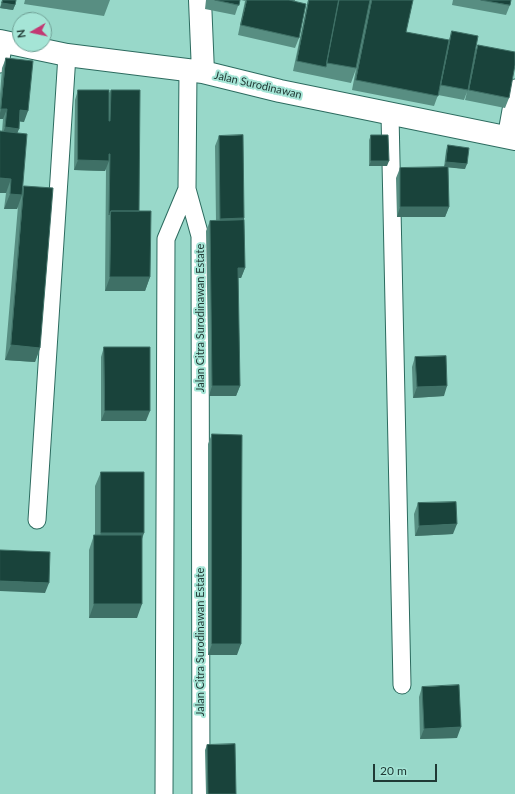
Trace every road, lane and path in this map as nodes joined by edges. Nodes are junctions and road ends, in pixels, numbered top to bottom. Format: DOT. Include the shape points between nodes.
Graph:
graph roads {
  1 [pos="200,0"];
  2 [pos="2,42"];
  3 [pos="67,55"];
  4 [pos="0,64"];
  5 [pos="195,71"];
  6 [pos="515,88"];
  7 [pos="390,114"];
  8 [pos="511,138"];
  9 [pos="187,188"];
  10 [pos="37,520"];
  11 [pos="402,686"];
  12 [pos="164,794"];
  13 [pos="201,794"];
  1 -- 5 [label="main road"];
  2 -- 3 [label="main road, Jalan Surodinawan"];
  2 -- 4 [label="street"];
  3 -- 5 [label="main road, Jalan Surodinawan"];
  3 -- 10 [label="street"];
  5 -- 7 [label="main road, Jalan Surodinawan"];
  5 -- 9 [label="street"];
  6 -- 8 [label="street"];
  7 -- 8 [label="main road, Jalan Surodinawan"];
  7 -- 11 [label="street"];
  9 -- 12 [label="street" via="166,239"];
  9 -- 13 [label="street, Jalan Citra Surodinawan Estate" via="200,236"];
}
